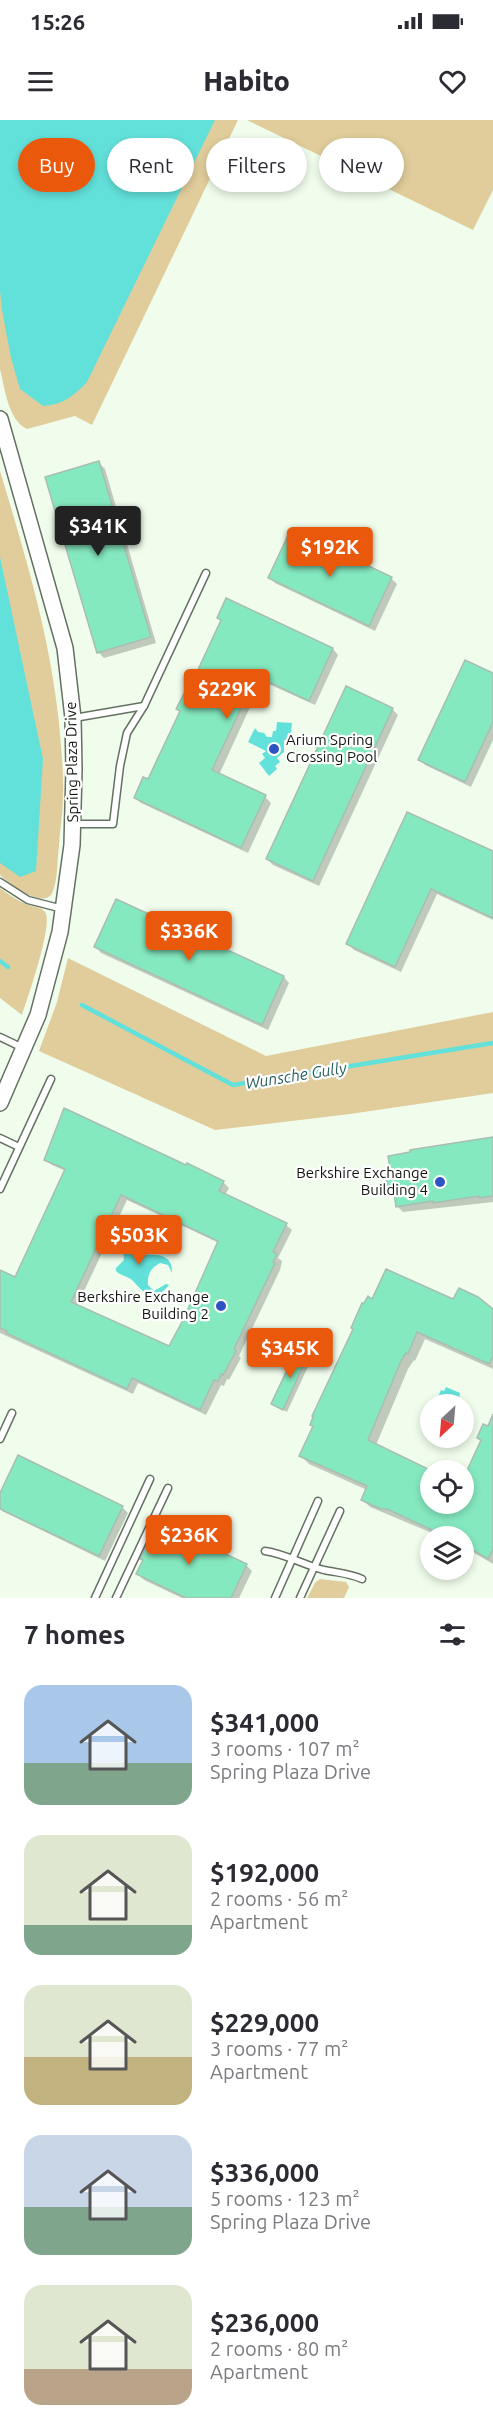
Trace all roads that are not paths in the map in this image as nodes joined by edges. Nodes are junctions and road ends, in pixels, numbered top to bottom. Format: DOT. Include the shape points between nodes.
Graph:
graph roads {
  1 [pos="0,419"];
  2 [pos="206,573"];
  3 [pos="144,706"];
  4 [pos="73,718"];
  5 [pos="74,824"];
  6 [pos="0,882"];
  7 [pos="63,909"];
  8 [pos="0,1037"];
  9 [pos="24,1048"];
  10 [pos="51,1079"];
  11 [pos="0,1103"];
  12 [pos="0,1138"];
  13 [pos="19,1147"];
  14 [pos="0,1189"];
  15 [pos="12,1413"];
  16 [pos="0,1439"];
  17 [pos="150,1479"];
  18 [pos="168,1488"];
  19 [pos="318,1501"];
  20 [pos="340,1511"];
  21 [pos="265,1551"];
  22 [pos="292,1559"];
  23 [pos="315,1567"];
  24 [pos="362,1579"];
  25 [pos="95,1598"];
  26 [pos="116,1598"];
  27 [pos="275,1598"];
  28 [pos="300,1598"];
  1 -- 4 [label="street, Spring Plaza Drive" via="59,625"];
  2 -- 3 [label="lane"];
  3 -- 4 [label="lane"];
  3 -- 5 [label="lane" via="127,733 113,824"];
  4 -- 5 [label="street, Spring Plaza Drive"];
  5 -- 7 [label="street, Spring Plaza Drive"];
  6 -- 7 [label="lane" via="28,900"];
  7 -- 9 [label="street, Spring Plaza Drive" via="38,1015"];
  8 -- 9 [label="lane"];
  9 -- 11 [label="street, Spring Plaza Drive"];
  10 -- 13 [label="lane"];
  12 -- 13 [label="lane"];
  13 -- 14 [label="lane"];
  15 -- 16 [label="lane"];
  17 -- 25 [label="lane"];
  18 -- 26 [label="lane"];
  19 -- 22 [label="lane"];
  20 -- 23 [label="lane"];
  21 -- 22 [label="lane"];
  22 -- 23 [label="lane"];
  22 -- 27 [label="lane"];
  23 -- 24 [label="lane"];
  23 -- 28 [label="lane"];
}
